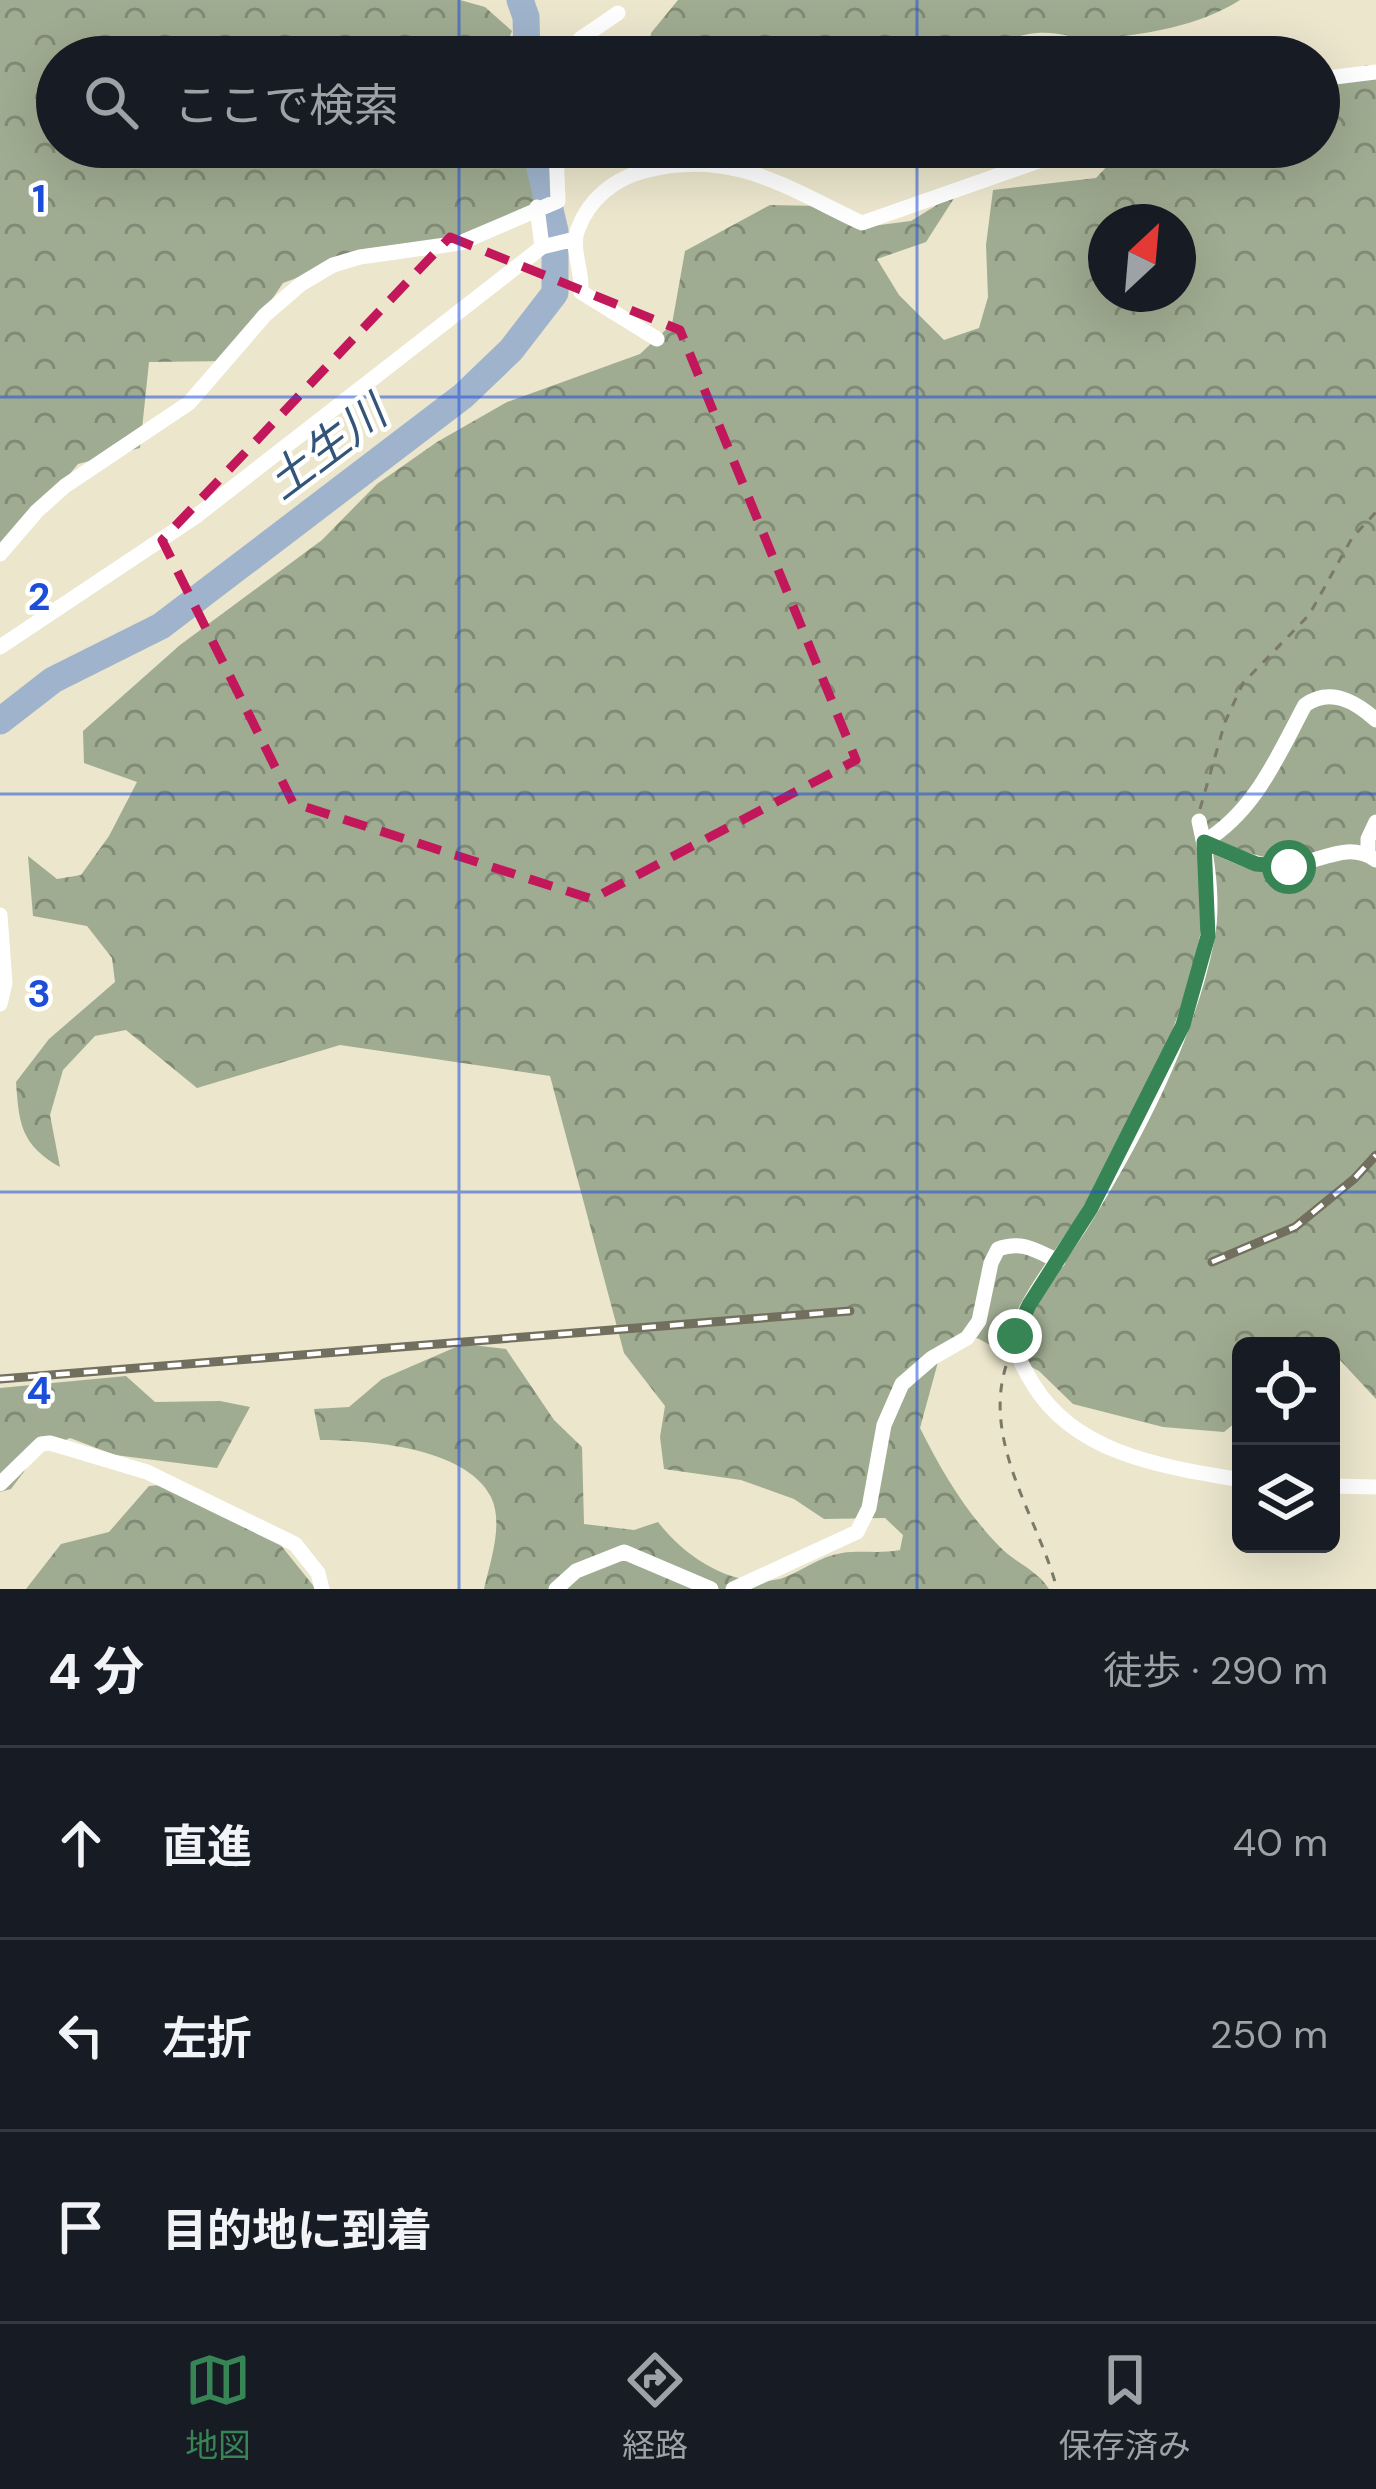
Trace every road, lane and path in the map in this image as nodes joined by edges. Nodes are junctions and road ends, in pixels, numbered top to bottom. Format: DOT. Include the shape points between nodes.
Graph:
graph roads {
  1 [pos="618,13"];
  2 [pos="584,36"];
  3 [pos="1376,71"];
  4 [pos="1340,76"];
  5 [pos="557,168"];
  6 [pos="655,168"];
  7 [pos="737,168"];
  8 [pos="1018,168"];
  9 [pos="536,207"];
  10 [pos="575,239"];
  11 [pos="545,246"];
  12 [pos="657,339"];
  13 [pos="1376,512"];
  14 [pos="0,554"];
  15 [pos="0,647"];
  16 [pos="1376,720"];
  17 [pos="1199,820"];
  18 [pos="1376,822"];
  19 [pos="1204,842"];
  20 [pos="1372,857"];
  21 [pos="0,915"];
  22 [pos="0,1004"];
  23 [pos="1058,1262"];
  24 [pos="1015,1336"];
  25 [pos="1232,1478"];
  26 [pos="0,1484"];
  27 [pos="1340,1486"];
  28 [pos="1376,1487"];
  29 [pos="322,1589"];
  30 [pos="556,1589"];
  31 [pos="711,1589"];
  32 [pos="733,1589"];
  33 [pos="1057,1589"];
  1 -- 2 [label="street"];
  3 -- 4 [label="street"];
  5 -- 9 [label="street" via="558,201"];
  6 -- 10 [label="street" via="601,192"];
  7 -- 8 [label="street" via="862,223"];
  9 -- 11 [label="street"];
  9 -- 14 [label="street" via="460,243 360,257 301,284 189,404 65,486"];
  10 -- 11 [label="street"];
  10 -- 12 [label="street" via="581,292"];
  11 -- 15 [label="street" via="195,517"];
  13 -- 17 [label="path" via="1309,615 1243,683"];
  16 -- 19 [label="street" via="1334,695 1319,695 1305,705 1241,815"];
  17 -- 19 [label="street"];
  18 -- 20 [label="street" via="1367,839"];
  19 -- 20 [label="street" via="1272,866 1346,850"];
  19 -- 23 [label="street" via="1208,936 1183,1025"];
  21 -- 22 [label="street"];
  23 -- 24 [label="street"];
  23 -- 32 [label="street" via="1026,1246 998,1249 967,1338 902,1384 857,1532"];
  24 -- 25 [label="street" via="1018,1360 1046,1406 1077,1432 1129,1457"];
  24 -- 33 [label="path" via="1000,1385 1002,1431"];
  26 -- 29 [label="street" via="50,1443 147,1472 295,1544"];
  27 -- 28 [label="street"];
  30 -- 31 [label="street" via="576,1571 623,1552"];
}
